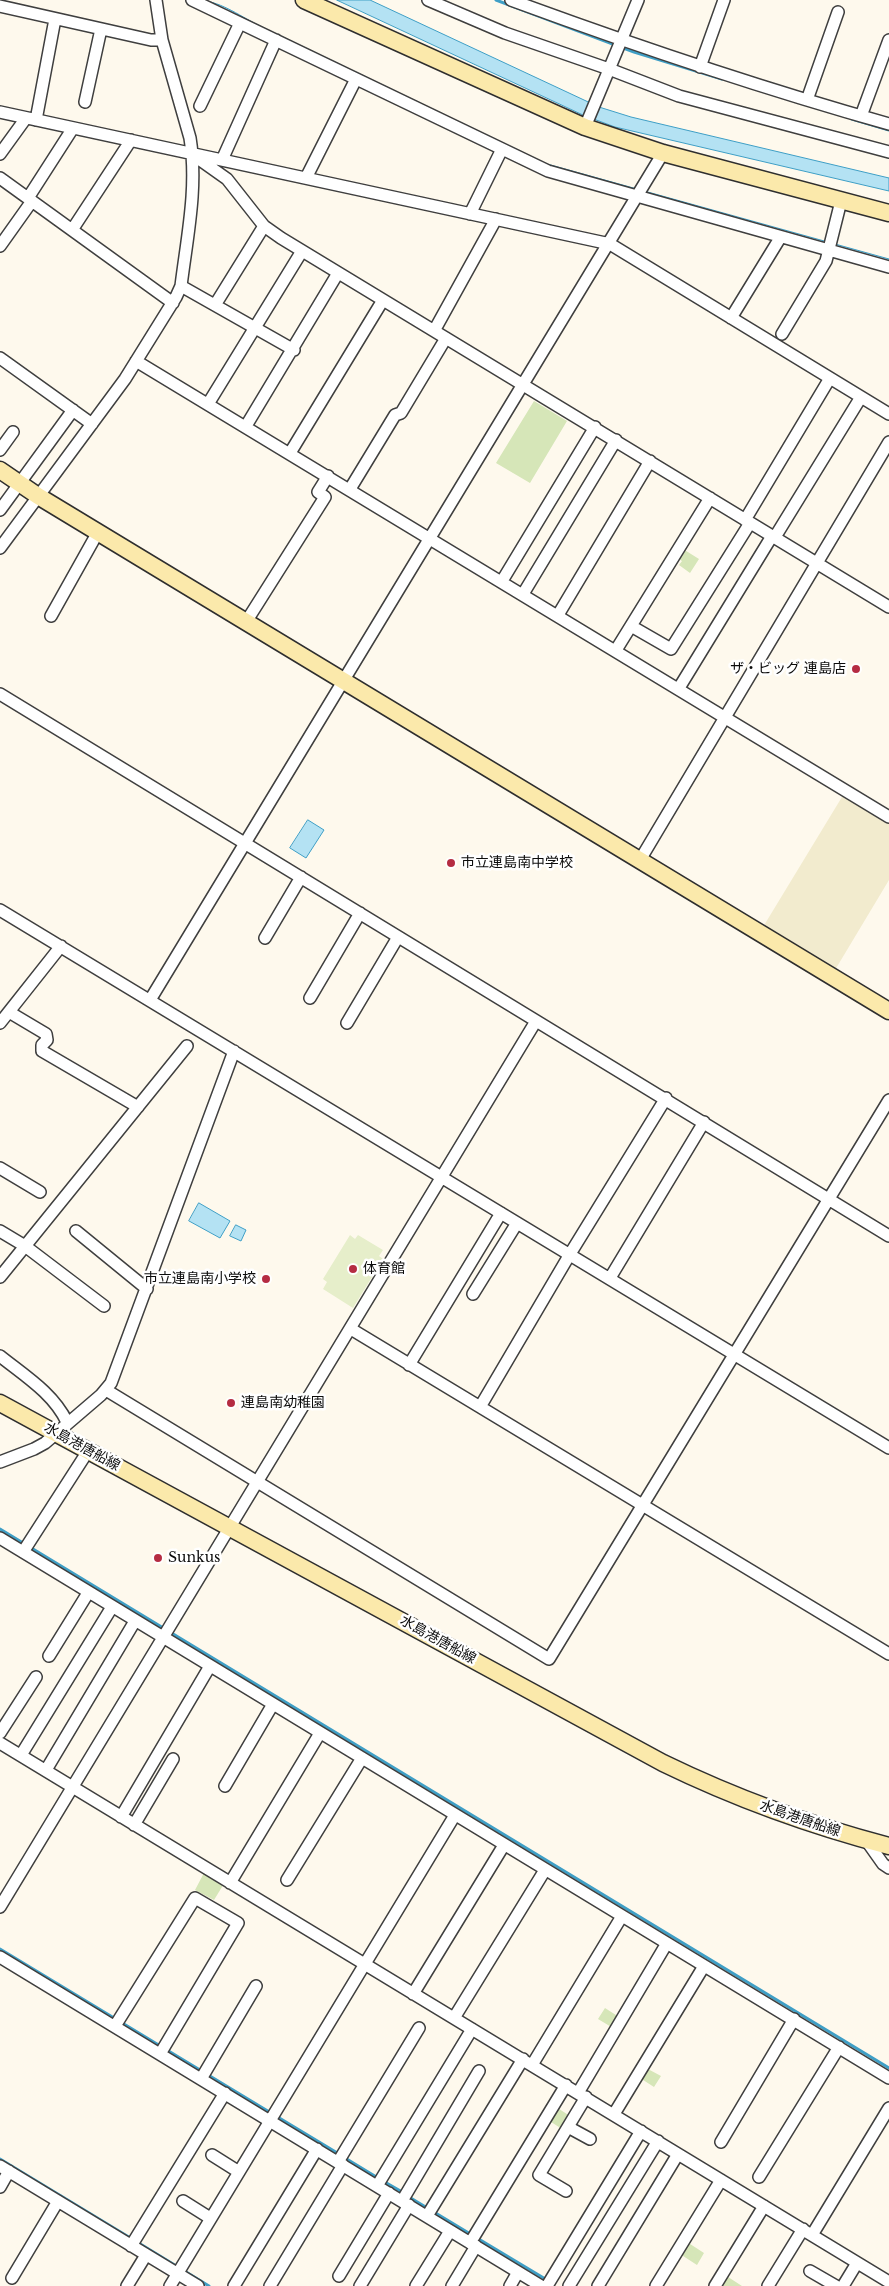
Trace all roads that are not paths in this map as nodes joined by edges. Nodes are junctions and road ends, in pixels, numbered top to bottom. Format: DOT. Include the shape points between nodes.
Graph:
graph roads {
  1 [pos="156,0"];
  2 [pos="192,0"];
  3 [pos="304,0"];
  4 [pos="428,0"];
  5 [pos="511,0"];
  6 [pos="638,0"];
  7 [pos="724,0"];
  8 [pos="537,4"];
  9 [pos="4,5"];
  10 [pos="838,12"];
  11 [pos="55,19"];
  12 [pos="240,23"];
  13 [pos="101,29"];
  14 [pos="162,40"];
  15 [pos="276,40"];
  16 [pos="889,40"];
  17 [pos="620,44"];
  18 [pos="700,67"];
  19 [pos="609,68"];
  20 [pos="356,79"];
  21 [pos="806,100"];
  22 [pos="85,102"];
  23 [pos="200,106"];
  24 [pos="0,112"];
  25 [pos="861,116"];
  26 [pos="31,119"];
  27 [pos="889,124"];
  28 [pos="586,125"];
  29 [pos="73,128"];
  30 [pos="131,140"];
  31 [pos="502,148"];
  32 [pos="889,152"];
  33 [pos="663,153"];
  34 [pos="0,154"];
  35 [pos="193,154"];
  36 [pos="222,160"];
  37 [pos="0,178"];
  38 [pos="306,178"];
  39 [pos="638,193"];
  40 [pos="30,199"];
  41 [pos="841,201"];
  42 [pos="470,214"];
  43 [pos="889,214"];
  44 [pos="496,220"];
  45 [pos="264,226"];
  46 [pos="72,230"];
  47 [pos="780,238"];
  48 [pos="610,244"];
  49 [pos="0,246"];
  50 [pos="828,247"];
  51 [pos="302,250"];
  52 [pos="889,267"];
  53 [pos="338,272"];
  54 [pos="181,286"];
  55 [pos="383,300"];
  56 [pos="173,303"];
  57 [pos="215,305"];
  58 [pos="731,318"];
  59 [pos="255,328"];
  60 [pos="434,330"];
  61 [pos="782,334"];
  62 [pos="446,338"];
  63 [pos="294,350"];
  64 [pos="0,358"];
  65 [pos="136,361"];
  66 [pos="830,378"];
  67 [pos="524,384"];
  68 [pos="860,397"];
  69 [pos="208,404"];
  70 [pos="73,410"];
  71 [pos="889,414"];
  72 [pos="92,424"];
  73 [pos="246,426"];
  74 [pos="595,427"];
  75 [pos="13,432"];
  76 [pos="616,440"];
  77 [pos="889,442"];
  78 [pos="0,450"];
  79 [pos="290,453"];
  80 [pos="650,461"];
  81 [pos="0,470"];
  82 [pos="328,476"];
  83 [pos="20,483"];
  84 [pos="350,489"];
  85 [pos="38,496"];
  86 [pos="710,498"];
  87 [pos="0,510"];
  88 [pos="747,521"];
  89 [pos="98,532"];
  90 [pos="773,537"];
  91 [pos="431,538"];
  92 [pos="0,548"];
  93 [pos="816,562"];
  94 [pos="502,581"];
  95 [pos="523,594"];
  96 [pos="889,607"];
  97 [pos="558,615"];
  98 [pos="51,616"];
  99 [pos="246,622"];
  100 [pos="631,626"];
  101 [pos="616,650"];
  102 [pos="345,682"];
  103 [pos="679,688"];
  104 [pos="0,694"];
  105 [pos="724,717"];
  106 [pos="889,817"];
  107 [pos="245,843"];
  108 [pos="640,860"];
  109 [pos="301,877"];
  110 [pos="0,910"];
  111 [pos="360,913"];
  112 [pos="398,937"];
  113 [pos="264,938"];
  114 [pos="61,946"];
  115 [pos="310,998"];
  116 [pos="150,1000"];
  117 [pos="889,1011"];
  118 [pos="8,1012"];
  119 [pos="536,1021"];
  120 [pos="0,1023"];
  121 [pos="347,1023"];
  122 [pos="187,1046"];
  123 [pos="234,1051"];
  124 [pos="666,1098"];
  125 [pos="889,1100"];
  126 [pos="138,1107"];
  127 [pos="704,1122"];
  128 [pos="0,1168"];
  129 [pos="443,1178"];
  130 [pos="40,1192"];
  131 [pos="829,1200"];
  132 [pos="501,1213"];
  133 [pos="517,1223"];
  134 [pos="0,1231"];
  135 [pos="76,1231"];
  136 [pos="889,1236"];
  137 [pos="25,1246"];
  138 [pos="570,1254"];
  139 [pos="0,1277"];
  140 [pos="610,1278"];
  141 [pos="147,1288"];
  142 [pos="473,1294"];
  143 [pos="104,1306"];
  144 [pos="350,1329"];
  145 [pos="735,1354"];
  146 [pos="0,1356"];
  147 [pos="409,1365"];
  148 [pos="106,1390"];
  149 [pos="0,1403"];
  150 [pos="480,1407"];
  151 [pos="62,1428"];
  152 [pos="889,1448"];
  153 [pos="88,1451"];
  154 [pos="0,1462"];
  155 [pos="257,1482"];
  156 [pos="643,1506"];
  157 [pos="231,1528"];
  158 [pos="0,1538"];
  159 [pos="26,1548"];
  160 [pos="88,1593"];
  161 [pos="112,1607"];
  162 [pos="135,1621"];
  163 [pos="166,1634"];
  164 [pos="889,1654"];
  165 [pos="49,1656"];
  166 [pos="210,1666"];
  167 [pos="36,1677"];
  168 [pos="273,1704"];
  169 [pos="0,1733"];
  170 [pos="320,1733"];
  171 [pos="0,1743"];
  172 [pos="21,1755"];
  173 [pos="362,1758"];
  174 [pos="173,1759"];
  175 [pos="46,1770"];
  176 [pos="225,1786"];
  177 [pos="73,1787"];
  178 [pos="455,1815"];
  179 [pos="121,1817"];
  180 [pos="134,1825"];
  181 [pos="866,1840"];
  182 [pos="504,1845"];
  183 [pos="889,1846"];
  184 [pos="889,1868"];
  185 [pos="545,1870"];
  186 [pos="287,1880"];
  187 [pos="230,1883"];
  188 [pos="0,1907"];
  189 [pos="622,1916"];
  190 [pos="667,1943"];
  191 [pos="0,1956"];
  192 [pos="366,1966"];
  193 [pos="704,1966"];
  194 [pos="256,1986"];
  195 [pos="413,1994"];
  196 [pos="454,2018"];
  197 [pos="794,2019"];
  198 [pos="117,2022"];
  199 [pos="419,2028"];
  200 [pos="472,2029"];
  201 [pos="839,2047"];
  202 [pos="162,2050"];
  203 [pos="528,2062"];
  204 [pos="479,2071"];
  205 [pos="203,2075"];
  206 [pos="889,2078"];
  207 [pos="566,2085"];
  208 [pos="225,2093"];
  209 [pos="582,2095"];
  210 [pos="889,2108"];
  211 [pos="614,2114"];
  212 [pos="272,2117"];
  213 [pos="568,2127"];
  214 [pos="641,2131"];
  215 [pos="590,2140"];
  216 [pos="658,2141"];
  217 [pos="721,2142"];
  218 [pos="317,2149"];
  219 [pos="212,2154"];
  220 [pos="678,2154"];
  221 [pos="341,2160"];
  222 [pos="5,2169"];
  223 [pos="239,2172"];
  224 [pos="759,2177"];
  225 [pos="721,2180"];
  226 [pos="379,2182"];
  227 [pos="0,2186"];
  228 [pos="566,2191"];
  229 [pos="389,2193"];
  230 [pos="405,2199"];
  231 [pos="58,2201"];
  232 [pos="183,2201"];
  233 [pos="764,2206"];
  234 [pos="430,2212"];
  235 [pos="210,2218"];
  236 [pos="450,2231"];
  237 [pos="808,2232"];
  238 [pos="473,2241"];
  239 [pos="134,2243"];
  240 [pos="146,2255"];
  241 [pos="857,2263"];
  242 [pos="179,2270"];
  243 [pos="810,2271"];
  244 [pos="518,2272"];
  245 [pos="339,2276"];
  246 [pos="12,2278"];
  247 [pos="889,2282"];
  248 [pos="547,2285"];
  249 [pos="127,2286"];
  250 [pos="170,2286"];
  251 [pos="198,2286"];
  252 [pos="234,2286"];
  253 [pos="270,2286"];
  254 [pos="360,2286"];
  255 [pos="416,2286"];
  256 [pos="452,2286"];
  257 [pos="510,2286"];
  258 [pos="570,2286"];
  259 [pos="598,2286"];
  260 [pos="656,2286"];
  261 [pos="715,2286"];
  262 [pos="768,2286"];
  263 [pos="836,2286"];
  264 [pos="844,2286"];
  1 -- 14 [label="street"];
  2 -- 12 [label="street"];
  3 -- 28 [label="street"];
  4 -- 19 [label="street" via="505,33"];
  5 -- 8 [label="street"];
  6 -- 17 [label="street"];
  7 -- 18 [label="street"];
  8 -- 17 [label="street"];
  9 -- 11 [label="street"];
  10 -- 21 [label="street"];
  11 -- 13 [label="street"];
  11 -- 26 [label="street"];
  12 -- 15 [label="street"];
  12 -- 23 [label="street"];
  13 -- 14 [label="street"];
  13 -- 22 [label="street"];
  14 -- 35 [label="street"];
  15 -- 20 [label="street"];
  15 -- 36 [label="street"];
  16 -- 25 [label="street"];
  17 -- 18 [label="street"];
  17 -- 19 [label="street"];
  18 -- 21 [label="street"];
  19 -- 28 [label="street"];
  19 -- 32 [label="street" via="679,96"];
  20 -- 31 [label="street"];
  20 -- 38 [label="street"];
  21 -- 25 [label="street"];
  24 -- 26 [label="street"];
  25 -- 27 [label="street"];
  26 -- 29 [label="street"];
  26 -- 34 [label="street"];
  28 -- 33 [label="street"];
  29 -- 30 [label="street"];
  29 -- 40 [label="street"];
  30 -- 35 [label="street"];
  30 -- 46 [label="street"];
  31 -- 39 [label="street" via="555,173"];
  31 -- 42 [label="street"];
  33 -- 39 [label="street"];
  33 -- 41 [label="street"];
  35 -- 36 [label="street"];
  35 -- 45 [label="street" via="226,179"];
  35 -- 54 [label="street" via="194,179"];
  36 -- 38 [label="street"];
  37 -- 40 [label="street"];
  38 -- 42 [label="street"];
  39 -- 47 [label="street"];
  39 -- 48 [label="street"];
  40 -- 46 [label="street"];
  40 -- 49 [label="street"];
  41 -- 43 [label="street"];
  41 -- 50 [label="street"];
  42 -- 44 [label="street"];
  44 -- 48 [label="street"];
  44 -- 60 [label="street"];
  45 -- 51 [label="street"];
  45 -- 57 [label="street"];
  46 -- 56 [label="street"];
  47 -- 50 [label="street"];
  47 -- 58 [label="street"];
  48 -- 58 [label="street"];
  48 -- 67 [label="street"];
  50 -- 52 [label="street"];
  50 -- 61 [label="street" via="826,261"];
  51 -- 53 [label="street"];
  51 -- 59 [label="street"];
  53 -- 55 [label="street"];
  53 -- 63 [label="street"];
  54 -- 56 [label="street"];
  54 -- 57 [label="street"];
  55 -- 60 [label="street"];
  55 -- 79 [label="street"];
  56 -- 65 [label="street"];
  57 -- 59 [label="street"];
  58 -- 66 [label="street"];
  59 -- 63 [label="street"];
  59 -- 69 [label="street"];
  60 -- 62 [label="street"];
  62 -- 67 [label="street"];
  62 -- 84 [label="street"];
  63 -- 73 [label="street"];
  64 -- 70 [label="street"];
  65 -- 69 [label="street"];
  65 -- 72 [label="street"];
  66 -- 68 [label="street"];
  66 -- 88 [label="street"];
  67 -- 74 [label="street"];
  67 -- 91 [label="street"];
  68 -- 71 [label="street"];
  68 -- 90 [label="street"];
  69 -- 73 [label="street"];
  70 -- 72 [label="street"];
  70 -- 83 [label="street"];
  72 -- 85 [label="street"];
  73 -- 79 [label="street"];
  74 -- 76 [label="street"];
  74 -- 94 [label="street"];
  75 -- 78 [label="street"];
  76 -- 80 [label="street"];
  76 -- 95 [label="street"];
  77 -- 93 [label="street"];
  79 -- 82 [label="street"];
  80 -- 86 [label="street"];
  80 -- 97 [label="street"];
  81 -- 83 [label="street"];
  82 -- 84 [label="street"];
  82 -- 99 [label="street" via="318,492 325,497"];
  83 -- 85 [label="street"];
  83 -- 87 [label="street"];
  84 -- 91 [label="street"];
  85 -- 89 [label="street"];
  85 -- 92 [label="street"];
  86 -- 88 [label="street"];
  86 -- 100 [label="street"];
  88 -- 90 [label="street"];
  88 -- 100 [label="street" via="672,649"];
  89 -- 98 [label="street"];
  89 -- 99 [label="street"];
  90 -- 93 [label="street"];
  90 -- 103 [label="street"];
  91 -- 94 [label="street"];
  91 -- 102 [label="street"];
  93 -- 96 [label="street"];
  93 -- 105 [label="street"];
  94 -- 95 [label="street"];
  95 -- 97 [label="street"];
  97 -- 101 [label="street"];
  99 -- 102 [label="street"];
  100 -- 101 [label="street"];
  101 -- 103 [label="street"];
  102 -- 107 [label="street"];
  102 -- 108 [label="street"];
  103 -- 105 [label="street"];
  104 -- 107 [label="street"];
  105 -- 106 [label="street"];
  105 -- 108 [label="street" via="720,729"];
  107 -- 109 [label="street"];
  107 -- 116 [label="street"];
  108 -- 117 [label="street"];
  109 -- 111 [label="street"];
  109 -- 113 [label="street"];
  110 -- 114 [label="street"];
  111 -- 112 [label="street"];
  111 -- 115 [label="street"];
  112 -- 119 [label="street"];
  112 -- 121 [label="street"];
  114 -- 116 [label="street"];
  114 -- 118 [label="street"];
  116 -- 123 [label="street"];
  118 -- 120 [label="street"];
  118 -- 126 [label="street" via="46,1034 42,1051"];
  119 -- 124 [label="street"];
  119 -- 129 [label="street"];
  122 -- 126 [label="street"];
  123 -- 129 [label="street"];
  123 -- 141 [label="street"];
  124 -- 127 [label="street"];
  124 -- 138 [label="street"];
  125 -- 131 [label="street"];
  126 -- 137 [label="street"];
  127 -- 131 [label="street"];
  127 -- 140 [label="street"];
  128 -- 130 [label="street"];
  129 -- 132 [label="street"];
  129 -- 144 [label="street"];
  131 -- 136 [label="street"];
  131 -- 145 [label="street"];
  132 -- 133 [label="street"];
  132 -- 147 [label="street"];
  133 -- 138 [label="street"];
  133 -- 142 [label="street"];
  134 -- 137 [label="street"];
  135 -- 141 [label="street"];
  137 -- 139 [label="street"];
  137 -- 143 [label="street"];
  138 -- 140 [label="street"];
  138 -- 150 [label="street"];
  140 -- 145 [label="street"];
  141 -- 148 [label="street"];
  144 -- 147 [label="street"];
  144 -- 155 [label="street"];
  145 -- 152 [label="street"];
  145 -- 156 [label="street"];
  146 -- 151 [label="street" via="60,1406"];
  147 -- 150 [label="street"];
  148 -- 151 [label="street"];
  148 -- 155 [label="street"];
  149 -- 151 [label="street, 水島港唐船線"];
  150 -- 156 [label="street"];
  151 -- 153 [label="street, 水島港唐船線"];
  151 -- 154 [label="street" via="34,1449"];
  153 -- 157 [label="street, 水島港唐船線"];
  153 -- 159 [label="street"];
  155 -- 156 [label="street" via="549,1659"];
  155 -- 157 [label="street"];
  156 -- 164 [label="street"];
  157 -- 163 [label="street"];
  157 -- 181 [label="street, 水島港唐船線" via="663,1763 758,1804"];
  158 -- 159 [label="street"];
  159 -- 160 [label="street"];
  160 -- 161 [label="street"];
  160 -- 165 [label="street"];
  161 -- 162 [label="street"];
  161 -- 172 [label="street"];
  162 -- 163 [label="street"];
  162 -- 175 [label="street"];
  163 -- 166 [label="street"];
  163 -- 177 [label="street"];
  166 -- 168 [label="street"];
  166 -- 179 [label="street"];
  167 -- 169 [label="street"];
  168 -- 170 [label="street"];
  168 -- 176 [label="street"];
  170 -- 173 [label="street"];
  170 -- 187 [label="street"];
  171 -- 172 [label="street"];
  172 -- 175 [label="street"];
  173 -- 178 [label="street"];
  173 -- 186 [label="street"];
  174 -- 180 [label="street"];
  175 -- 177 [label="street"];
  177 -- 179 [label="street"];
  177 -- 188 [label="street"];
  178 -- 182 [label="street"];
  178 -- 192 [label="street"];
  179 -- 180 [label="street"];
  180 -- 187 [label="street"];
  181 -- 183 [label="street, 水島港唐船線"];
  181 -- 184 [label="street"];
  182 -- 185 [label="street"];
  182 -- 195 [label="street"];
  185 -- 189 [label="street"];
  185 -- 196 [label="street"];
  187 -- 192 [label="street"];
  189 -- 190 [label="street"];
  189 -- 203 [label="street"];
  190 -- 193 [label="street"];
  190 -- 209 [label="street"];
  191 -- 198 [label="street"];
  192 -- 195 [label="street"];
  192 -- 212 [label="street"];
  193 -- 197 [label="street"];
  193 -- 211 [label="street"];
  194 -- 205 [label="street"];
  195 -- 196 [label="street"];
  196 -- 200 [label="street"];
  197 -- 201 [label="street"];
  197 -- 217 [label="street"];
  198 -- 202 [label="street"];
  198 -- 202 [label="street" via="195,1898 238,1923"];
  199 -- 221 [label="street"];
  200 -- 203 [label="street"];
  200 -- 226 [label="street"];
  201 -- 206 [label="street"];
  201 -- 224 [label="street"];
  202 -- 205 [label="street"];
  203 -- 207 [label="street"];
  203 -- 234 [label="street"];
  204 -- 230 [label="street"];
  205 -- 208 [label="street"];
  207 -- 209 [label="street"];
  207 -- 238 [label="street"];
  208 -- 212 [label="street"];
  208 -- 239 [label="street"];
  209 -- 211 [label="street"];
  209 -- 213 [label="street"];
  210 -- 237 [label="street"];
  211 -- 214 [label="street"];
  212 -- 218 [label="street"];
  212 -- 223 [label="street"];
  213 -- 215 [label="street"];
  213 -- 228 [label="street" via="538,2175"];
  214 -- 216 [label="street"];
  214 -- 248 [label="street"];
  216 -- 220 [label="street"];
  216 -- 258 [label="street"];
  218 -- 221 [label="street"];
  218 -- 252 [label="street"];
  219 -- 223 [label="street"];
  220 -- 225 [label="street"];
  220 -- 259 [label="street"];
  221 -- 226 [label="street"];
  221 -- 253 [label="street"];
  222 -- 227 [label="street"];
  222 -- 231 [label="street"];
  223 -- 235 [label="street"];
  225 -- 233 [label="street"];
  225 -- 260 [label="street"];
  226 -- 229 [label="street"];
  229 -- 230 [label="street"];
  229 -- 245 [label="street"];
  230 -- 234 [label="street"];
  230 -- 254 [label="street"];
  231 -- 239 [label="street"];
  231 -- 246 [label="street"];
  232 -- 235 [label="street"];
  233 -- 237 [label="street"];
  233 -- 261 [label="street"];
  234 -- 236 [label="street"];
  235 -- 242 [label="street"];
  236 -- 238 [label="street"];
  236 -- 255 [label="street"];
  237 -- 241 [label="street"];
  237 -- 262 [label="street"];
  238 -- 244 [label="street"];
  238 -- 256 [label="street"];
  239 -- 240 [label="street"];
  240 -- 242 [label="street"];
  240 -- 249 [label="street"];
  241 -- 247 [label="street"];
  241 -- 264 [label="street"];
  242 -- 250 [label="street"];
  242 -- 251 [label="street"];
  243 -- 263 [label="street"];
  244 -- 248 [label="street"];
  244 -- 257 [label="street"];
}
